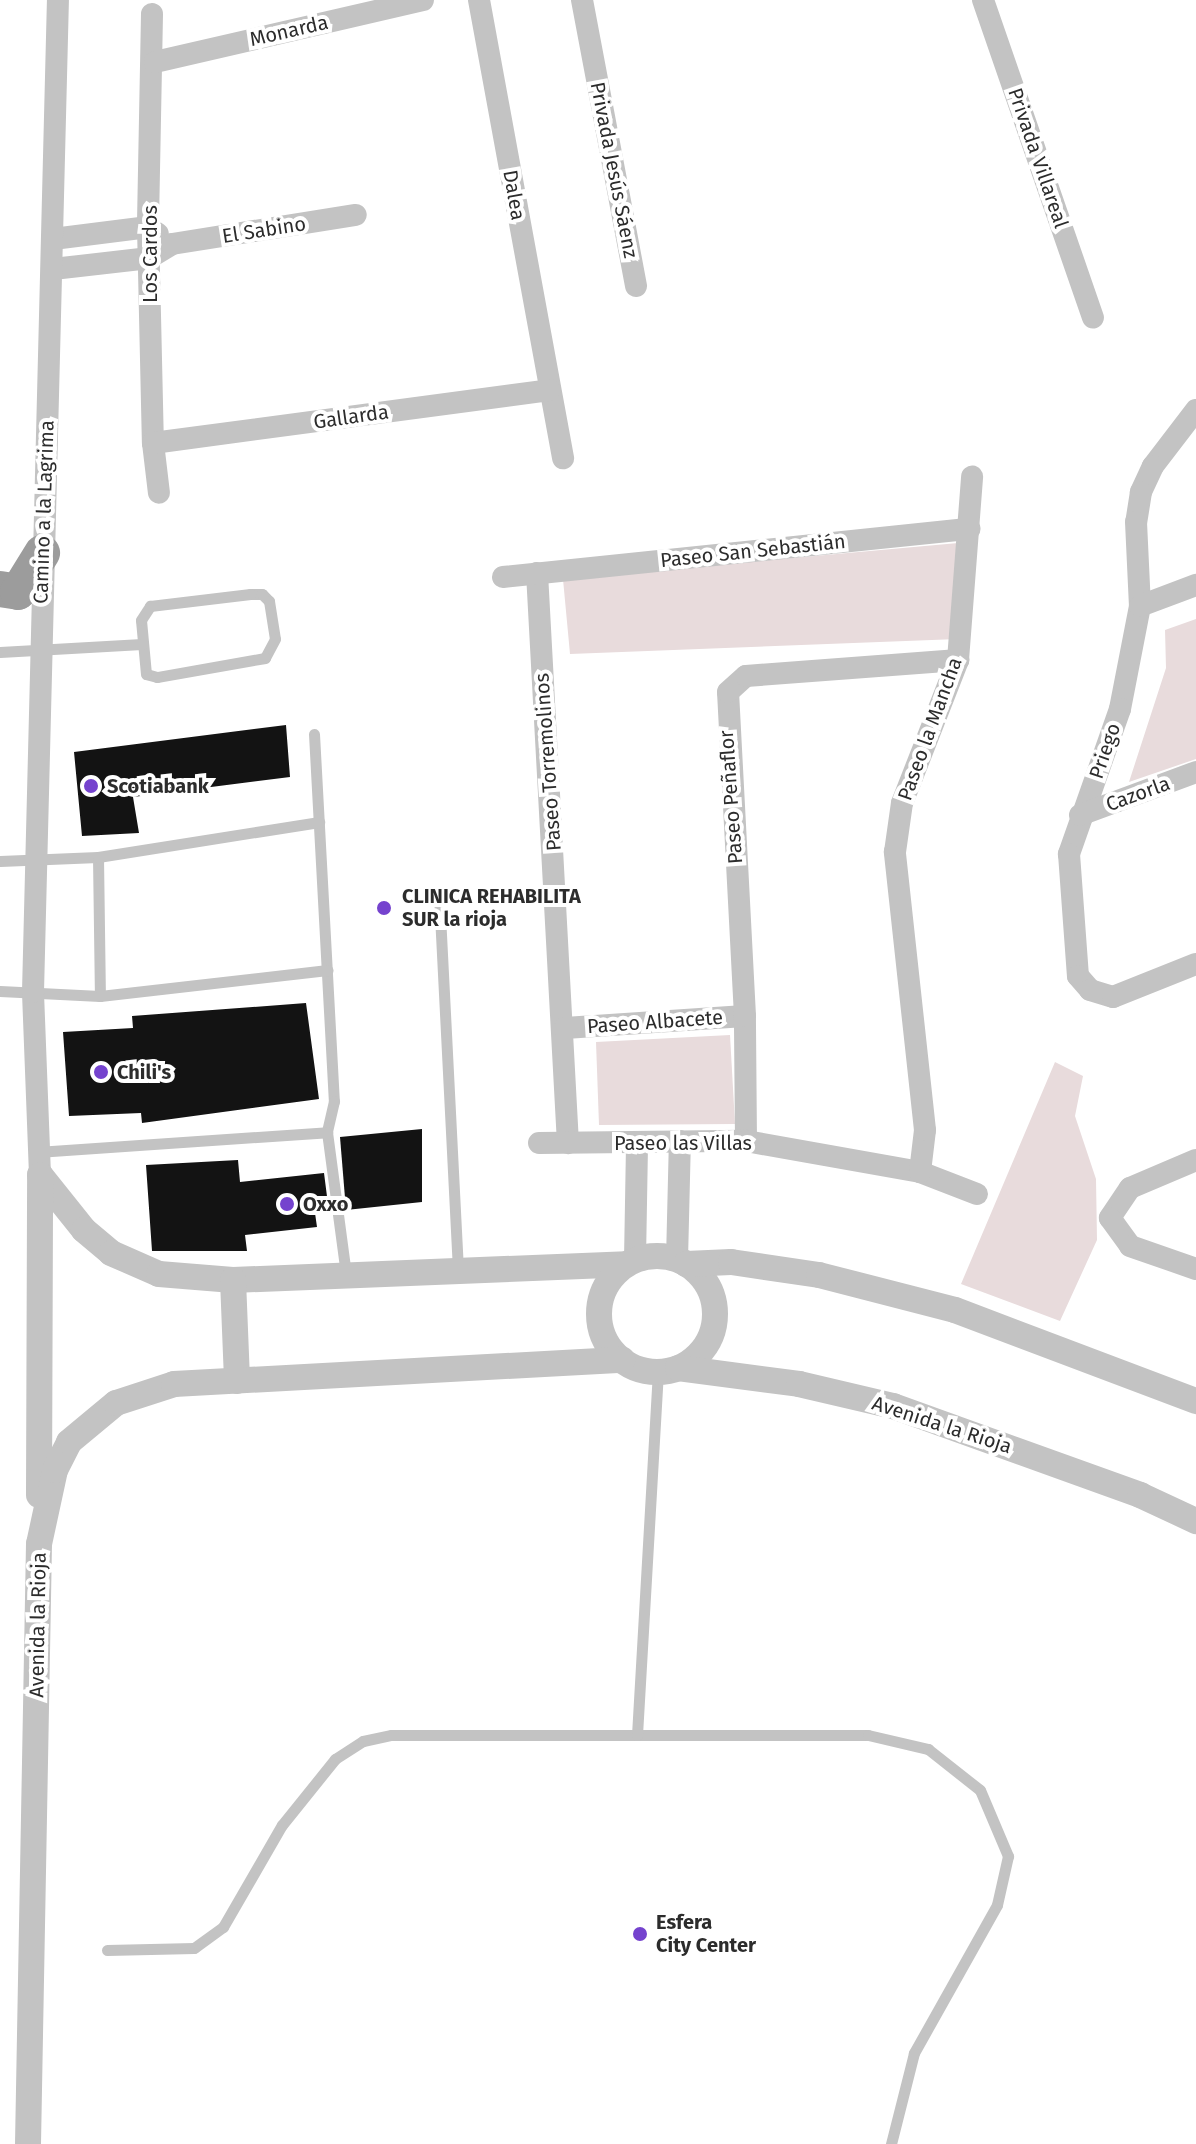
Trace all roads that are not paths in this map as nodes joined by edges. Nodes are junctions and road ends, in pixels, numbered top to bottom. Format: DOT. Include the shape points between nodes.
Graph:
graph roads {
  1 [pos="58,0"];
  2 [pos="423,0"];
  3 [pos="479,0"];
  4 [pos="582,0"];
  5 [pos="983,0"];
  6 [pos="152,14"];
  7 [pos="155,62"];
  8 [pos="356,215"];
  9 [pos="148,227"];
  10 [pos="53,239"];
  11 [pos="172,244"];
  12 [pos="149,258"];
  13 [pos="53,269"];
  14 [pos="636,286"];
  15 [pos="1093,317"];
  16 [pos="549,390"];
  17 [pos="1196,410"];
  18 [pos="153,443"];
  19 [pos="563,458"];
  20 [pos="972,477"];
  21 [pos="159,493"];
  22 [pos="970,529"];
  23 [pos="42,553"];
  24 [pos="537,573"];
  25 [pos="503,577"];
  26 [pos="1196,585"];
  27 [pos="0,589"];
  28 [pos="1140,606"];
  29 [pos="142,644"];
  30 [pos="41,651"];
  31 [pos="0,652"];
  32 [pos="958,660"];
  33 [pos="314,734"];
  34 [pos="1196,772"];
  35 [pos="1080,815"];
  36 [pos="319,822"];
  37 [pos="98,857"];
  38 [pos="35,858"];
  39 [pos="0,861"];
  40 [pos="439,895"];
  41 [pos="1196,964"];
  42 [pos="328,970"];
  43 [pos="0,991"];
  44 [pos="33,992"];
  45 [pos="100,996"];
  46 [pos="745,1016"];
  47 [pos="565,1028"];
  48 [pos="327,1132"];
  49 [pos="680,1141"];
  50 [pos="746,1141"];
  51 [pos="637,1142"];
  52 [pos="539,1143"];
  53 [pos="568,1143"];
  54 [pos="1196,1160"];
  55 [pos="39,1163"];
  56 [pos="920,1172"];
  57 [pos="977,1194"];
  58 [pos="631,1262"];
  59 [pos="681,1262"];
  60 [pos="1196,1269"];
  61 [pos="458,1270"];
  62 [pos="346,1276"];
  63 [pos="233,1280"];
  64 [pos="622,1360"];
  65 [pos="668,1370"];
  66 [pos="237,1381"];
  67 [pos="1196,1401"];
  68 [pos="1196,1521"];
  69 [pos="39,1544"];
  70 [pos="637,1735"];
  71 [pos="107,1950"];
  72 [pos="28,2144"];
  73 [pos="891,2144"];
  1 -- 10 [label="street, Camino a la Lagrima"];
  2 -- 7 [label="street, Monarda"];
  3 -- 16 [label="street, Dalea"];
  4 -- 14 [label="street, Privada Jesús Sáenz"];
  5 -- 15 [label="street, Privada Villareal"];
  6 -- 7 [label="street, Los Cardos"];
  7 -- 9 [label="street, Los Cardos"];
  8 -- 11 [label="street, El Sabino"];
  9 -- 10 [label="street"];
  9 -- 11 [label="street"];
  9 -- 12 [label="street, Los Cardos"];
  10 -- 13 [label="street, Camino a la Lagrima"];
  11 -- 12 [label="street, El Sabino"];
  12 -- 13 [label="street, El Sabino"];
  12 -- 18 [label="street, Los Cardos"];
  13 -- 23 [label="street, Camino a la Lagrima"];
  16 -- 18 [label="street, Gallarda"];
  16 -- 19 [label="street, Dalea"];
  17 -- 28 [label="street, Priego" via="1153,466 1141,492 1136,522"];
  18 -- 21 [label="street, Los Cardos"];
  20 -- 22 [label="street, Paseo la Mancha"];
  22 -- 24 [label="street, Paseo San Sebastián"];
  22 -- 32 [label="street, Paseo la Mancha"];
  23 -- 27 [label="highway" via="18,592"];
  23 -- 30 [label="street, Camino a la Lagrima"];
  24 -- 25 [label="street, Paseo San Sebastián"];
  24 -- 47 [label="street, Paseo Torremolinos"];
  26 -- 28 [label="street"];
  28 -- 35 [label="street, Priego" via="1120,709"];
  29 -- 29 [label="lane" via="146,674 157,677 265,658 275,639 269,601 262,594 250,594 150,606 142,612"];
  29 -- 30 [label="lane"];
  30 -- 31 [label="lane"];
  30 -- 38 [label="street, Camino a la Lagrima"];
  32 -- 46 [label="street, Paseo Peñaflor" via="746,676 728,692"];
  32 -- 56 [label="street, Paseo la Mancha" via="902,803 895,852 925,1130"];
  33 -- 36 [label="lane"];
  34 -- 35 [label="street, Cazorla"];
  35 -- 41 [label="street, Priego" via="1069,854 1078,976 1090,990 1113,997"];
  36 -- 37 [label="lane"];
  36 -- 42 [label="lane"];
  37 -- 38 [label="lane"];
  37 -- 45 [label="lane"];
  38 -- 39 [label="lane"];
  38 -- 44 [label="street, Camino a la Lagrima"];
  40 -- 61 [label="lane"];
  42 -- 45 [label="lane"];
  42 -- 48 [label="lane" via="334,1101"];
  43 -- 44 [label="lane"];
  44 -- 45 [label="lane"];
  44 -- 55 [label="street, Camino a la Lagrima"];
  46 -- 47 [label="street, Paseo Albacete"];
  46 -- 50 [label="street, Paseo Peñaflor"];
  47 -- 53 [label="street, Paseo Torremolinos"];
  48 -- 55 [label="lane"];
  48 -- 62 [label="lane"];
  49 -- 50 [label="street, Paseo las Villas"];
  49 -- 51 [label="street, Paseo las Villas"];
  49 -- 59 [label="street"];
  50 -- 56 [label="street, Paseo las Villas"];
  51 -- 53 [label="street, Paseo las Villas"];
  51 -- 58 [label="street"];
  52 -- 53 [label="street, Paseo las Villas"];
  54 -- 60 [label="street" via="1130,1188 1110,1218 1130,1246"];
  55 -- 63 [label="street" via="84,1230 111,1253 159,1274"];
  55 -- 69 [label="street"];
  56 -- 57 [label="street, Paseo las Villas"];
  58 -- 59 [label="street"];
  58 -- 61 [label="street"];
  58 -- 64 [label="street" via="607,1284 599,1310 608,1346"];
  59 -- 65 [label="street" via="710,1291 713,1328 700,1352"];
  59 -- 67 [label="street" via="731,1262 819,1275 955,1310"];
  61 -- 62 [label="street"];
  62 -- 63 [label="street"];
  63 -- 66 [label="street"];
  64 -- 65 [label="street"];
  64 -- 66 [label="street, Avenida la Rioja"];
  65 -- 68 [label="street, Avenida la Rioja" via="799,1384 893,1406"];
  65 -- 70 [label="lane"];
  66 -- 69 [label="street, Avenida la Rioja" via="174,1384 96,1415 69,1442 55,1470"];
  69 -- 72 [label="street, Avenida la Rioja"];
  70 -- 71 [label="lane" via="391,1735 363,1741 335,1759 282,1825 223,1927 194,1948"];
  70 -- 73 [label="lane" via="868,1735 928,1749 980,1790 1008,1856 997,1905 914,2053"];
}
